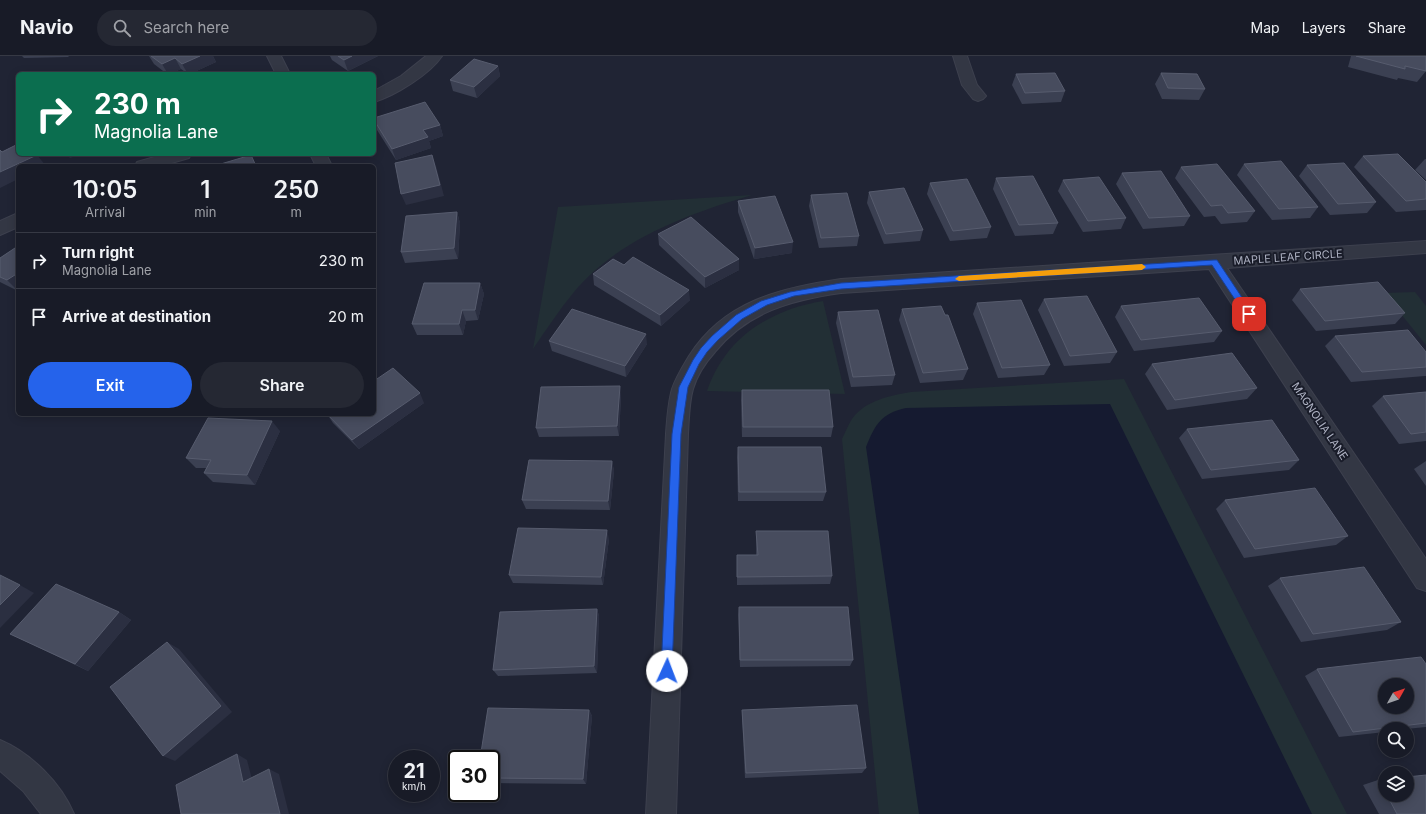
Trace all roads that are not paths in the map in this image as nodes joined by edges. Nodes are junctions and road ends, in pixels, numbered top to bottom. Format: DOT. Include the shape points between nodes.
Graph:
graph roads {
  1 [pos="274,56"];
  2 [pos="435,56"];
  3 [pos="960,56"];
  4 [pos="282,72"];
  5 [pos="376,96"];
  6 [pos="978,96"];
  7 [pos="176,156"];
  8 [pos="149,164"];
  9 [pos="16,220"];
  10 [pos="0,229"];
  11 [pos="1426,247"];
  12 [pos="1214,262"];
  13 [pos="1426,580"];
  14 [pos="0,754"];
  15 [pos="59,814"];
  16 [pos="660,814"];
  1 -- 4 [label="street"];
  2 -- 5 [label="street" via="398,85"];
  3 -- 6 [label="street" via="970,85"];
  7 -- 8 [label="street"];
  9 -- 10 [label="street"];
  11 -- 12 [label="street, MAPLE LEAF CIRCLE"];
  12 -- 13 [label="street, MAGNOLIA LANE"];
  12 -- 16 [label="street, MAPLE LEAF CIRCLE" via="809,290 764,303 739,317 715,338 696,362 684,387 677,434"];
  14 -- 15 [label="street" via="36,782"];
}
